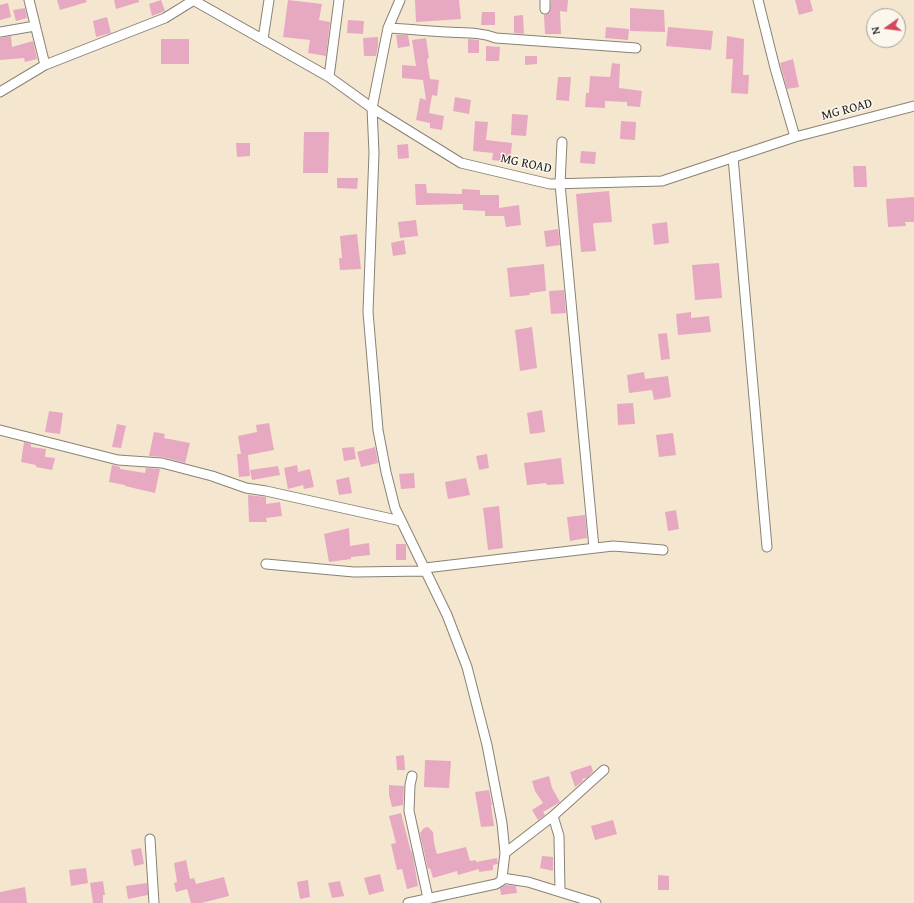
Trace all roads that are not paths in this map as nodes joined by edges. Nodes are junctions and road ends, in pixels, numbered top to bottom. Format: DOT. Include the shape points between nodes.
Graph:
graph roads {
  1 [pos="29,0"];
  2 [pos="194,0"];
  3 [pos="269,0"];
  4 [pos="339,0"];
  5 [pos="400,0"];
  6 [pos="758,0"];
  7 [pos="35,26"];
  8 [pos="388,28"];
  9 [pos="0,32"];
  10 [pos="264,39"];
  11 [pos="636,48"];
  12 [pos="45,65"];
  13 [pos="329,77"];
  14 [pos="0,92"];
  15 [pos="914,106"];
  16 [pos="372,108"];
  17 [pos="795,137"];
  18 [pos="562,142"];
  19 [pos="733,157"];
  20 [pos="560,184"];
  21 [pos="0,430"];
  22 [pos="401,521"];
  23 [pos="766,547"];
  24 [pos="594,548"];
  25 [pos="663,550"];
  26 [pos="266,564"];
  27 [pos="425,570"];
  28 [pos="604,770"];
  29 [pos="412,776"];
  30 [pos="553,816"];
  31 [pos="150,839"];
  32 [pos="506,853"];
  33 [pos="502,878"];
  34 [pos="560,891"];
  35 [pos="428,898"];
  36 [pos="154,903"];
  37 [pos="408,903"];
  38 [pos="596,903"];
  1 -- 7 [label="street"];
  2 -- 10 [label="street, MG ROAD"];
  2 -- 12 [label="street" via="165,18"];
  3 -- 10 [label="street"];
  4 -- 13 [label="street"];
  5 -- 8 [label="street"];
  6 -- 17 [label="street"];
  7 -- 9 [label="street"];
  7 -- 12 [label="street"];
  8 -- 11 [label="street" via="470,32 496,38"];
  8 -- 16 [label="street"];
  10 -- 13 [label="street, MG ROAD"];
  12 -- 14 [label="street"];
  13 -- 16 [label="street, MG ROAD"];
  15 -- 17 [label="street, MG ROAD"];
  16 -- 20 [label="street, MG ROAD" via="461,163 550,184"];
  16 -- 22 [label="street" via="374,153 368,312 378,430 395,508"];
  17 -- 19 [label="street, MG ROAD"];
  18 -- 20 [label="street"];
  19 -- 20 [label="street, MG ROAD" via="662,181"];
  19 -- 23 [label="street"];
  20 -- 24 [label="street"];
  21 -- 22 [label="street" via="118,460 162,463 246,488"];
  22 -- 27 [label="street"];
  24 -- 25 [label="street" via="613,546"];
  24 -- 27 [label="street"];
  26 -- 27 [label="street" via="354,572"];
  27 -- 32 [label="street" via="447,615 467,667 487,745"];
  28 -- 30 [label="street"];
  29 -- 35 [label="street" via="408,811"];
  30 -- 32 [label="street"];
  30 -- 34 [label="street" via="559,836"];
  31 -- 36 [label="street"];
  32 -- 33 [label="street"];
  33 -- 34 [label="street"];
  33 -- 35 [label="street" via="496,884"];
  34 -- 38 [label="street"];
  35 -- 37 [label="street"];
}
